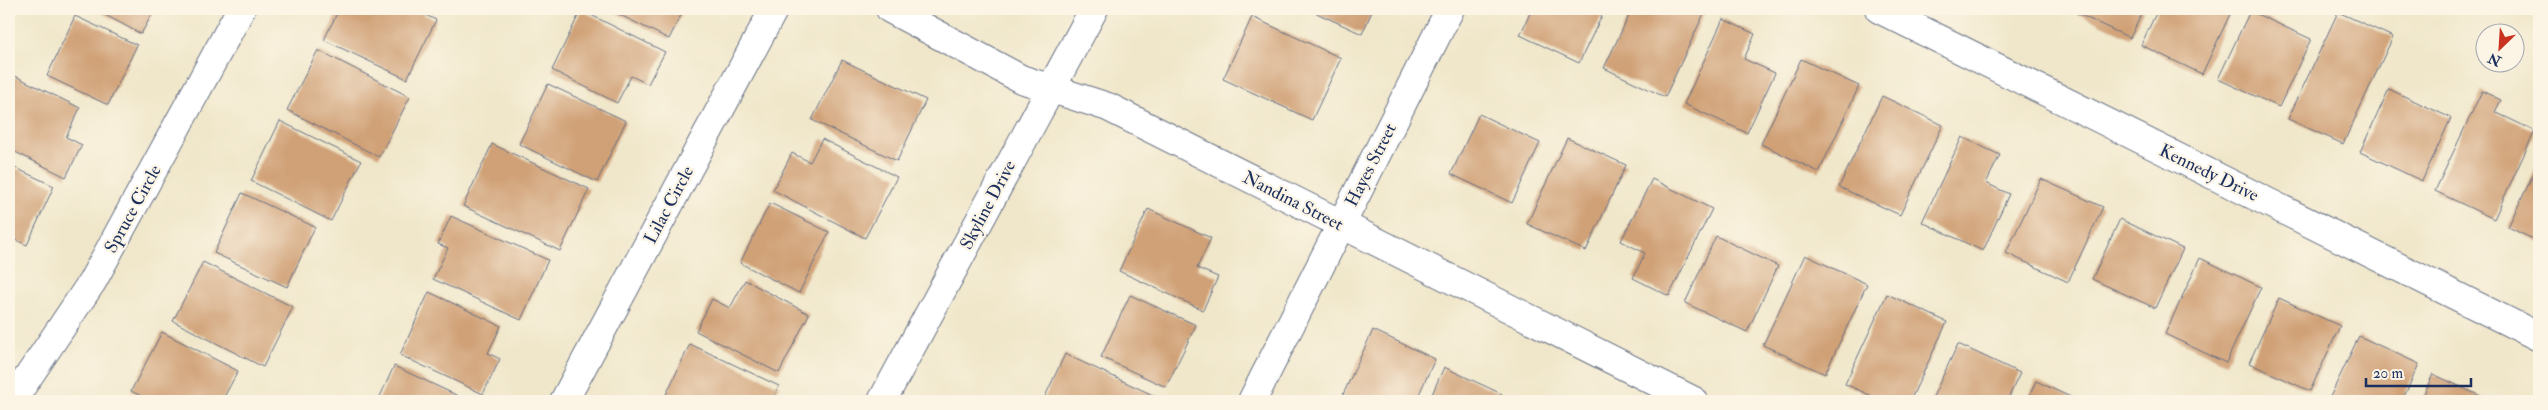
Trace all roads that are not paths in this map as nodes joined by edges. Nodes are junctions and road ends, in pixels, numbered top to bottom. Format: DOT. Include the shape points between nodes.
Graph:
graph roads {
  1 [pos="241,9"];
  2 [pos="774,9"];
  3 [pos="890,9"];
  4 [pos="1094,9"];
  5 [pos="1450,9"];
  6 [pos="1879,9"];
  7 [pos="1052,88"];
  8 [pos="1341,225"];
  9 [pos="2539,337"];
  10 [pos="12,401"];
  11 [pos="564,401"];
  12 [pos="882,401"];
  13 [pos="1252,401"];
  14 [pos="1694,401"];
  1 -- 10 [label="street, Spruce Circle" via="92,282"];
  2 -- 11 [label="street, Lilac Circle"];
  3 -- 7 [label="street, Nandina Street" via="1021,79"];
  4 -- 7 [label="street, Skyline Drive"];
  5 -- 8 [label="street, Hayes Street"];
  6 -- 9 [label="street, Kennedy Drive"];
  7 -- 8 [label="street, Nandina Street" via="1108,107"];
  7 -- 12 [label="street, Skyline Drive"];
  8 -- 13 [label="street, Hayes Street"];
  8 -- 14 [label="street, Nandina Street"];
}
